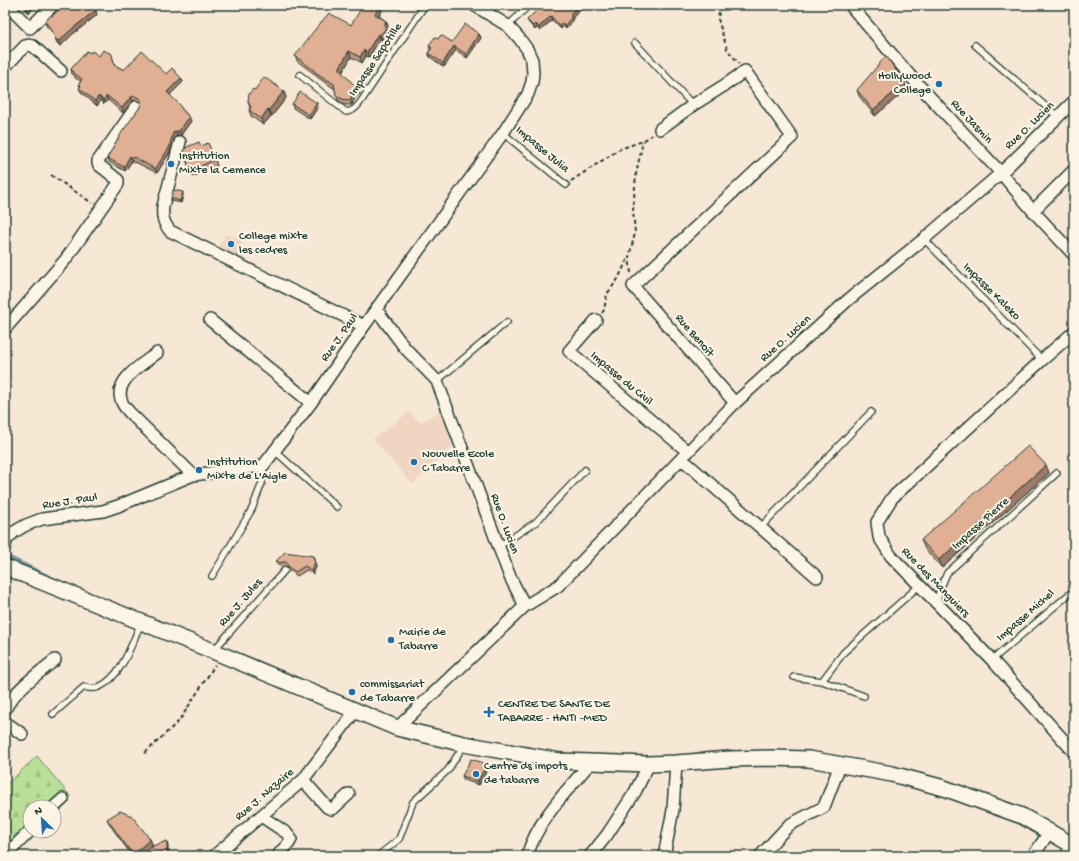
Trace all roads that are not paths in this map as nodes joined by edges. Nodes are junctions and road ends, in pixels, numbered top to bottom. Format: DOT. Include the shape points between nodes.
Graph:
graph roads {
  1 [pos="7,5"];
  2 [pos="53,5"];
  3 [pos="425,5"];
  4 [pos="474,5"];
  5 [pos="529,5"];
  6 [pos="850,5"];
  7 [pos="508,26"];
  8 [pos="635,43"];
  9 [pos="975,45"];
  10 [pos="5,67"];
  11 [pos="61,71"];
  12 [pos="300,76"];
  13 [pos="1074,101"];
  14 [pos="693,105"];
  15 [pos="136,107"];
  16 [pos="1058,117"];
  17 [pos="660,129"];
  18 [pos="503,133"];
  19 [pos="180,142"];
  20 [pos="1074,170"];
  21 [pos="1001,173"];
  22 [pos="566,185"];
  23 [pos="1033,211"];
  24 [pos="924,240"];
  25 [pos="1074,255"];
  26 [pos="376,309"];
  27 [pos="210,320"];
  28 [pos="596,320"];
  29 [pos="508,322"];
  30 [pos="364,326"];
  31 [pos="5,329"];
  32 [pos="1074,332"];
  33 [pos="157,353"];
  34 [pos="1042,360"];
  35 [pos="437,381"];
  36 [pos="311,403"];
  37 [pos="735,403"];
  38 [pos="871,412"];
  39 [pos="275,451"];
  40 [pos="685,456"];
  41 [pos="263,466"];
  42 [pos="585,470"];
  43 [pos="1057,473"];
  44 [pos="194,475"];
  45 [pos="337,508"];
  46 [pos="760,528"];
  47 [pos="5,544"];
  48 [pos="499,546"];
  49 [pos="5,567"];
  50 [pos="285,570"];
  51 [pos="212,576"];
  52 [pos="817,577"];
  53 [pos="919,586"];
  54 [pos="1074,590"];
  55 [pos="937,604"];
  56 [pos="525,606"];
  57 [pos="142,622"];
  58 [pos="218,653"];
  59 [pos="54,660"];
  60 [pos="992,660"];
  61 [pos="794,677"];
  62 [pos="822,681"];
  63 [pos="864,696"];
  64 [pos="5,710"];
  65 [pos="356,710"];
  66 [pos="53,714"];
  67 [pos="5,722"];
  68 [pos="397,728"];
  69 [pos="22,734"];
  70 [pos="464,744"];
  71 [pos="1074,752"];
  72 [pos="591,762"];
  73 [pos="676,763"];
  74 [pos="649,764"];
  75 [pos="840,765"];
  76 [pos="303,780"];
  77 [pos="349,794"];
  78 [pos="261,816"];
  79 [pos="1050,831"];
  80 [pos="22,839"];
  81 [pos="1069,849"];
  82 [pos="278,854"];
  83 [pos="5,856"];
  84 [pos="214,856"];
  85 [pos="378,856"];
  86 [pos="527,856"];
  87 [pos="590,856"];
  88 [pos="664,856"];
  89 [pos="760,856"];
  90 [pos="1033,856"];
  1 -- 2 [label="street" via="30,28"];
  3 -- 12 [label="lane, Impasse Sapotille" via="362,100 351,112 346,112"];
  4 -- 7 [label="street, Rue J. Paul"];
  5 -- 7 [label="lane"];
  6 -- 21 [label="street, Rue Jasmin" via="913,79"];
  7 -- 18 [label="street, Rue J. Paul" via="527,49 532,60 533,73 528,94"];
  8 -- 14 [label="lane"];
  9 -- 16 [label="lane"];
  10 -- 11 [label="street" via="29,45"];
  13 -- 16 [label="street, Rue O. Lucien"];
  14 -- 17 [label="street"];
  14 -- 37 [label="street, Rue Benoît" via="745,71 792,137 634,286"];
  15 -- 31 [label="street" via="98,161 99,165 119,182 66,259"];
  16 -- 21 [label="street, Rue O. Lucien"];
  18 -- 22 [label="lane, Impasse Julia"];
  18 -- 26 [label="street, Rue J. Paul"];
  19 -- 30 [label="street" via="163,206 164,223 170,230"];
  20 -- 23 [label="street"];
  21 -- 23 [label="street, Rue Jasmin"];
  21 -- 24 [label="street, Rue O. Lucien"];
  23 -- 25 [label="street, Rue Jasmin"];
  24 -- 34 [label="lane, Impasse Kaleko"];
  24 -- 37 [label="street, Rue O. Lucien" via="848,300"];
  26 -- 30 [label="street, Rue J. Paul"];
  26 -- 35 [label="street, Rue O. Lucien" via="405,348"];
  27 -- 36 [label="street"];
  28 -- 40 [label="street, Impasse du Civil" via="569,351"];
  29 -- 35 [label="lane"];
  30 -- 36 [label="street, Rue J. Paul"];
  32 -- 34 [label="street, Rue des Manguiers"];
  33 -- 44 [label="street" via="126,377 121,386 122,402 129,412"];
  34 -- 53 [label="street, Rue des Manguiers" via="892,498 877,522 879,537 891,556"];
  35 -- 48 [label="street, Rue O. Lucien"];
  36 -- 39 [label="street, Rue J. Paul"];
  37 -- 40 [label="street, Rue O. Lucien"];
  38 -- 46 [label="lane"];
  39 -- 41 [label="street, Rue J. Paul"];
  39 -- 45 [label="lane"];
  40 -- 46 [label="street"];
  40 -- 56 [label="street, Rue O. Lucien" via="558,586"];
  41 -- 44 [label="street, Rue J. Paul"];
  41 -- 51 [label="lane" via="262,482 252,509"];
  42 -- 48 [label="lane" via="536,522"];
  43 -- 55 [label="lane, Impasse Pierre" via="947,574"];
  44 -- 47 [label="street, Rue J. Paul" via="103,511 42,519 31,523 14,532"];
  46 -- 52 [label="street"];
  48 -- 56 [label="street, Rue O. Lucien" via="510,577"];
  49 -- 57 [label="main road"];
  50 -- 58 [label="lane, Rue J. Jules"];
  53 -- 55 [label="street, Rue des Manguiers"];
  53 -- 62 [label="lane" via="844,652"];
  54 -- 60 [label="lane, Impasse Michel"];
  55 -- 60 [label="street, Rue des Manguiers"];
  56 -- 68 [label="street, Rue O. Lucien"];
  57 -- 58 [label="main road"];
  57 -- 66 [label="lane" via="124,662 113,678 98,688 84,687"];
  58 -- 65 [label="main road"];
  59 -- 64 [label="street" via="18,692"];
  60 -- 71 [label="street, Rue des Manguiers"];
  61 -- 62 [label="lane"];
  62 -- 63 [label="lane"];
  65 -- 68 [label="main road"];
  65 -- 76 [label="street, Rue J. Nazaire"];
  67 -- 69 [label="street"];
  68 -- 70 [label="main road"];
  70 -- 72 [label="main road" via="560,761"];
  70 -- 85 [label="lane" via="448,770 413,802 399,839"];
  72 -- 74 [label="main road"];
  72 -- 86 [label="street" via="550,810"];
  73 -- 74 [label="main road"];
  73 -- 75 [label="main road" via="776,758 809,759"];
  73 -- 88 [label="street" via="673,810"];
  74 -- 87 [label="street" via="635,792"];
  75 -- 79 [label="main road" via="892,774 944,788 1022,816"];
  75 -- 89 [label="street" via="824,807 789,825"];
  76 -- 77 [label="street" via="331,809"];
  76 -- 78 [label="street, Rue J. Nazaire"];
  78 -- 82 [label="street" via="288,834 291,839"];
  78 -- 84 [label="street, Rue J. Nazaire"];
  79 -- 81 [label="main road"];
  79 -- 90 [label="street"];
  80 -- 83 [label="street"];
}
